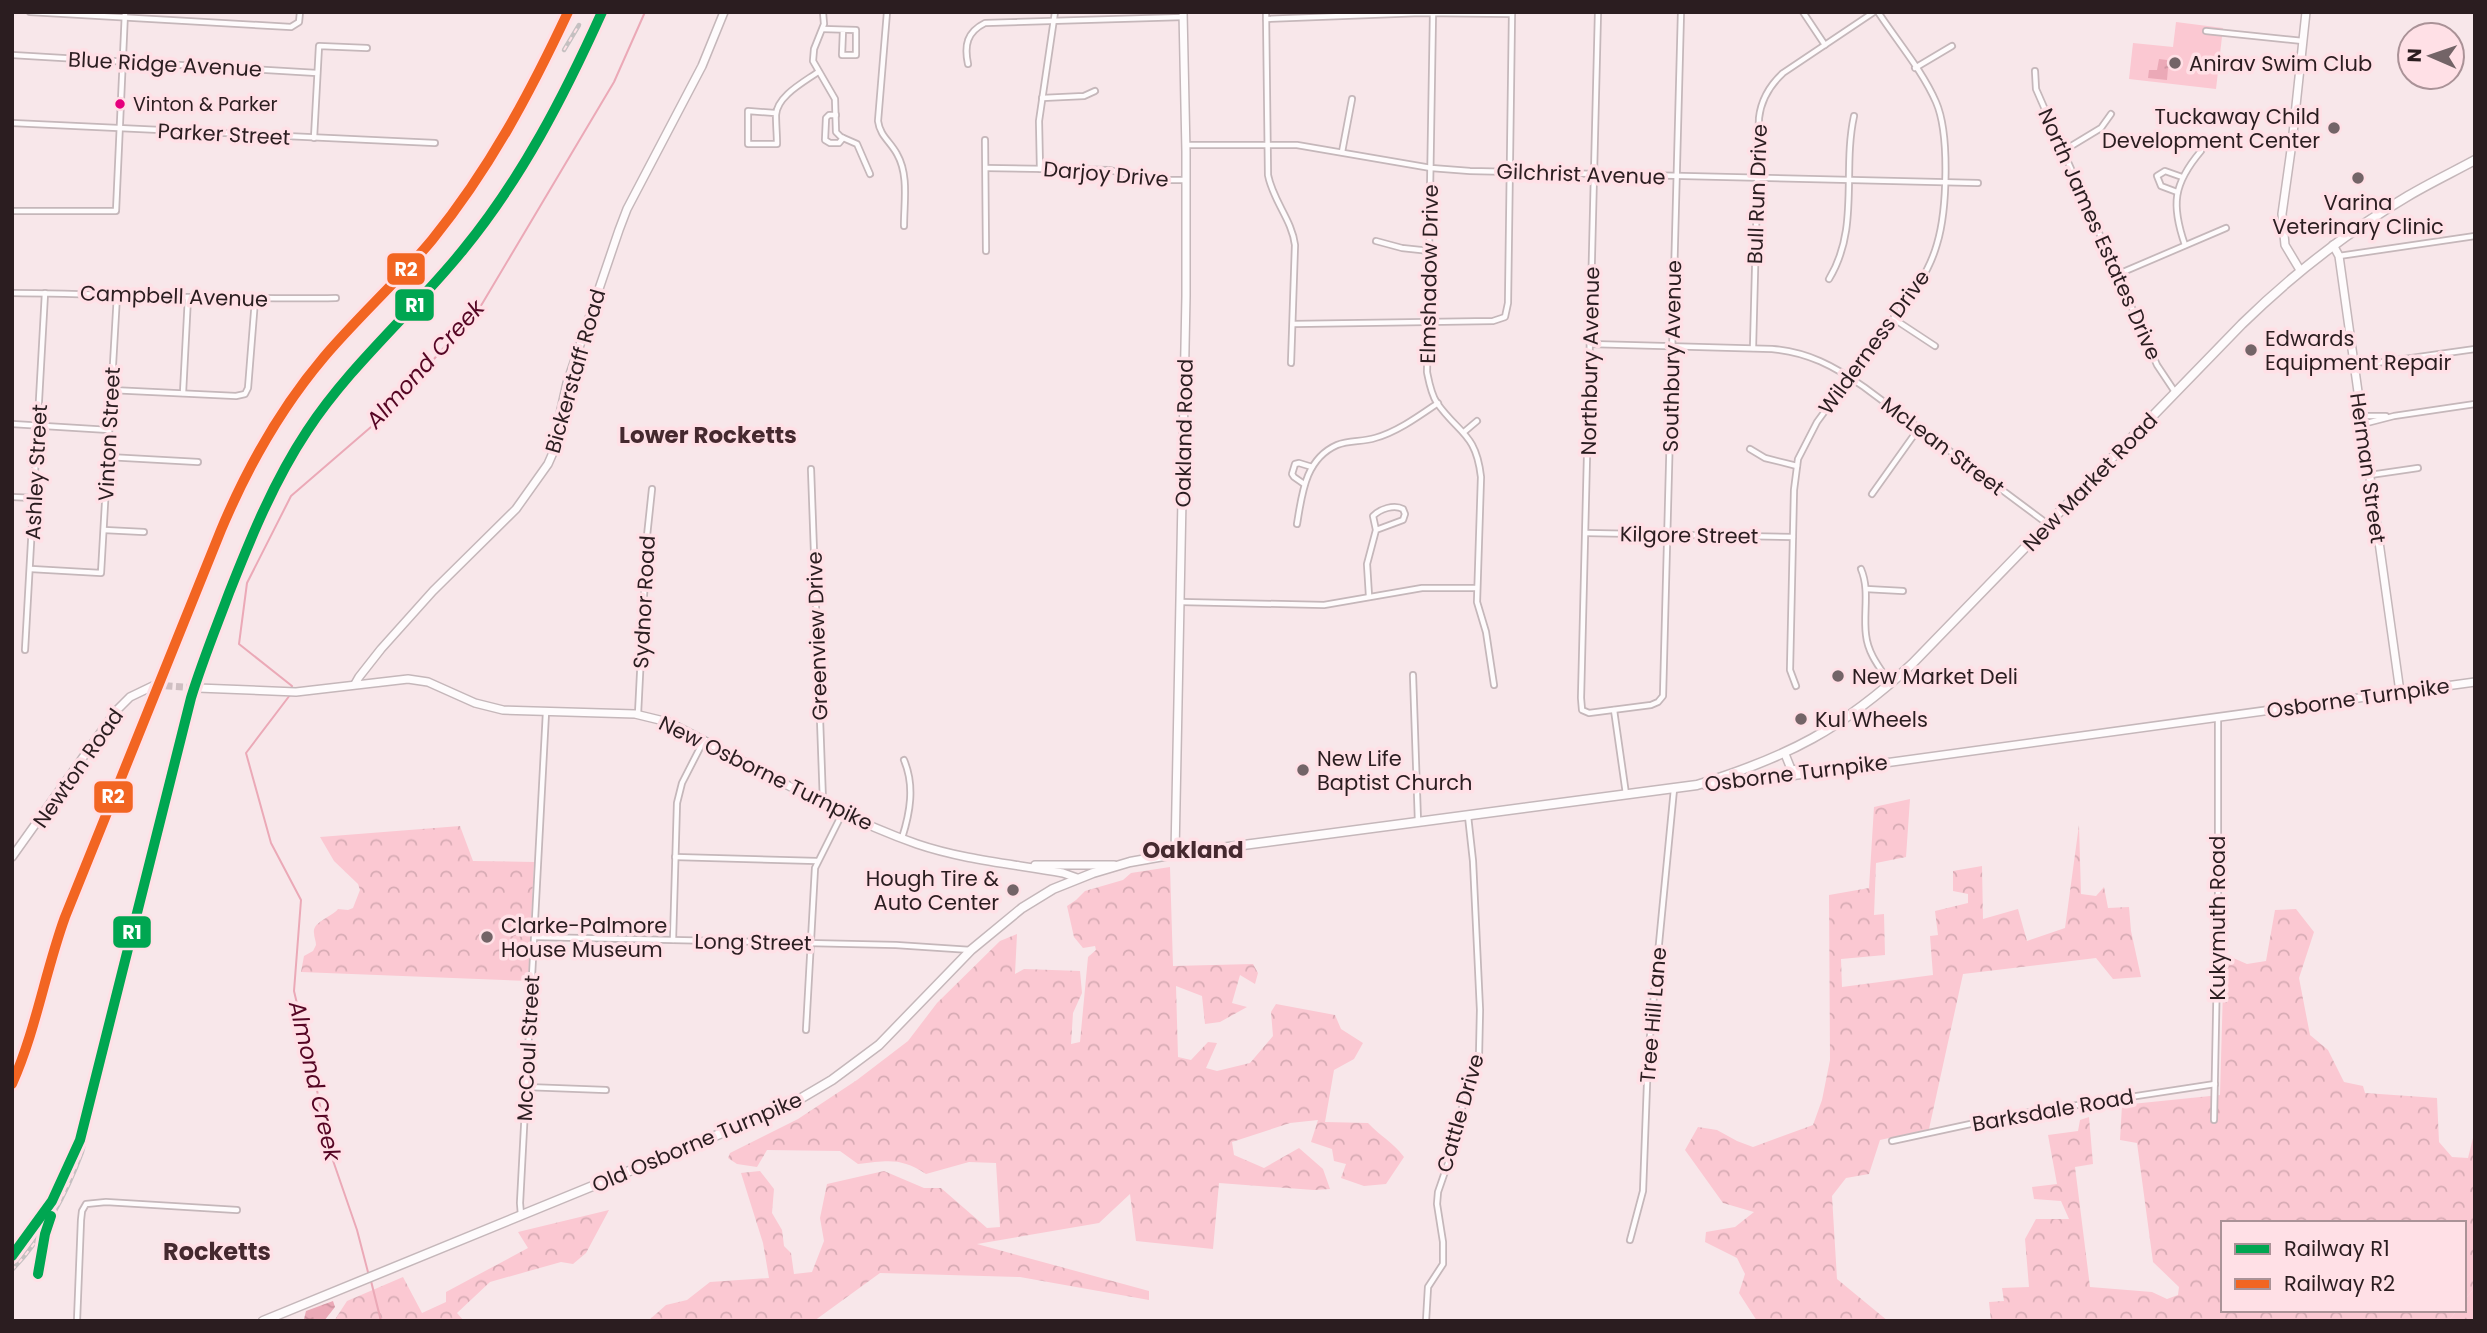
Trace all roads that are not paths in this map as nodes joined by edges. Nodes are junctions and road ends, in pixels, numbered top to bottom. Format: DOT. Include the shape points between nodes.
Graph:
graph roads {
  1 [pos="30,12"];
  2 [pos="300,12"];
  3 [pos="724,12"];
  4 [pos="823,12"];
  5 [pos="887,12"];
  6 [pos="1055,12"];
  7 [pos="1266,12"];
  8 [pos="1598,12"];
  9 [pos="1681,12"];
  10 [pos="1803,12"];
  11 [pos="1876,12"];
  12 [pos="2306,12"];
  13 [pos="1433,13"];
  14 [pos="1512,13"];
  15 [pos="125,15"];
  16 [pos="1183,15"];
  17 [pos="1266,19"];
  18 [pos="1054,20"];
  19 [pos="823,29"];
  20 [pos="843,30"];
  21 [pos="2206,31"];
  22 [pos="2303,41"];
  23 [pos="1825,45"];
  24 [pos="1952,47"];
  25 [pos="367,48"];
  26 [pos="12,55"];
  27 [pos="122,62"];
  28 [pos="968,64"];
  29 [pos="1915,68"];
  30 [pos="2035,71"];
  31 [pos="818,72"];
  32 [pos="317,73"];
  33 [pos="1096,91"];
  34 [pos="1042,98"];
  35 [pos="1352,99"];
  36 [pos="775,113"];
  37 [pos="2111,114"];
  38 [pos="836,115"];
  39 [pos="1854,116"];
  40 [pos="12,123"];
  41 [pos="119,129"];
  42 [pos="314,138"];
  43 [pos="844,138"];
  44 [pos="985,140"];
  45 [pos="435,143"];
  46 [pos="1267,144"];
  47 [pos="1186,145"];
  48 [pos="2063,151"];
  49 [pos="2201,151"];
  50 [pos="1342,152"];
  51 [pos="2475,160"];
  52 [pos="986,168"];
  53 [pos="1431,168"];
  54 [pos="1040,169"];
  55 [pos="1510,172"];
  56 [pos="870,174"];
  57 [pos="1594,174"];
  58 [pos="1677,176"];
  59 [pos="2182,177"];
  60 [pos="1757,178"];
  61 [pos="1185,180"];
  62 [pos="1850,180"];
  63 [pos="1944,182"];
  64 [pos="1978,183"];
  65 [pos="2177,192"];
  66 [pos="12,211"];
  67 [pos="904,226"];
  68 [pos="2225,228"];
  69 [pos="2475,236"];
  70 [pos="1376,241"];
  71 [pos="2185,245"];
  72 [pos="2333,245"];
  73 [pos="986,251"];
  74 [pos="1430,251"];
  75 [pos="2339,256"];
  76 [pos="2301,270"];
  77 [pos="2116,275"];
  78 [pos="1829,279"];
  79 [pos="12,293"];
  80 [pos="45,293"];
  81 [pos="117,295"];
  82 [pos="188,297"];
  83 [pos="336,298"];
  84 [pos="255,300"];
  85 [pos="1894,319"];
  86 [pos="1429,322"];
  87 [pos="1293,324"];
  88 [pos="1590,344"];
  89 [pos="1672,346"];
  90 [pos="1935,346"];
  91 [pos="1753,348"];
  92 [pos="2475,349"];
  93 [pos="1291,363"];
  94 [pos="2354,366"];
  95 [pos="1850,377"];
  96 [pos="111,390"];
  97 [pos="183,393"];
  98 [pos="2175,393"];
  99 [pos="1438,403"];
  100 [pos="2475,404"];
  101 [pos="2362,420"];
  102 [pos="1477,421"];
  103 [pos="12,424"];
  104 [pos="38,424"];
  105 [pos="1919,428"];
  106 [pos="109,430"];
  107 [pos="1464,432"];
  108 [pos="1750,449"];
  109 [pos="108,457"];
  110 [pos="198,462"];
  111 [pos="1797,466"];
  112 [pos="1312,467"];
  113 [pos="2418,468"];
  114 [pos="811,469"];
  115 [pos="2369,475"];
  116 [pos="1304,484"];
  117 [pos="652,489"];
  118 [pos="1872,494"];
  119 [pos="12,498"];
  120 [pos="34,498"];
  121 [pos="1297,524"];
  122 [pos="2049,525"];
  123 [pos="104,530"];
  124 [pos="1376,530"];
  125 [pos="144,532"];
  126 [pos="1586,533"];
  127 [pos="1668,534"];
  128 [pos="1793,537"];
  129 [pos="30,569"];
  130 [pos="1861,569"];
  131 [pos="1476,588"];
  132 [pos="1866,589"];
  133 [pos="1903,591"];
  134 [pos="1368,596"];
  135 [pos="1181,602"];
  136 [pos="25,650"];
  137 [pos="1413,675"];
  138 [pos="2475,682"];
  139 [pos="355,684"];
  140 [pos="1891,684"];
  141 [pos="1494,685"];
  142 [pos="1796,686"];
  143 [pos="154,687"];
  144 [pos="198,690"];
  145 [pos="2399,692"];
  146 [pos="1614,710"];
  147 [pos="545,712"];
  148 [pos="638,714"];
  149 [pos="2218,717"];
  150 [pos="704,740"];
  151 [pos="1784,754"];
  152 [pos="904,760"];
  153 [pos="1750,768"];
  154 [pos="1810,772"];
  155 [pos="1753,781"];
  156 [pos="1697,785"];
  157 [pos="1674,789"];
  158 [pos="1626,795"];
  159 [pos="823,802"];
  160 [pos="843,812"];
  161 [pos="1468,816"];
  162 [pos="1418,823"];
  163 [pos="902,838"];
  164 [pos="1175,854"];
  165 [pos="12,857"];
  166 [pos="675,857"];
  167 [pos="817,861"];
  168 [pos="1021,865"];
  169 [pos="1118,865"];
  170 [pos="1050,871"];
  171 [pos="1077,878"];
  172 [pos="1060,886"];
  173 [pos="535,937"];
  174 [pos="673,940"];
  175 [pos="812,943"];
  176 [pos="971,950"];
  177 [pos="806,1030"];
  178 [pos="2215,1084"];
  179 [pos="526,1087"];
  180 [pos="606,1090"];
  181 [pos="2214,1120"];
  182 [pos="1892,1141"];
  183 [pos="237,1210"];
  184 [pos="521,1216"];
  185 [pos="1630,1240"];
  186 [pos="77,1321"];
  187 [pos="263,1321"];
  188 [pos="1426,1321"];
  1 -- 15 [label="street"];
  2 -- 15 [label="street" via="299,22 291,27"];
  3 -- 139 [label="street, Bickerstaff Road" via="702,66 627,209 567,383 548,464 516,509 416,610"];
  4 -- 19 [label="street"];
  5 -- 67 [label="street" via="878,121 881,135 904,171"];
  6 -- 18 [label="street"];
  7 -- 17 [label="street"];
  8 -- 57 [label="street, Northbury Avenue"];
  9 -- 58 [label="street, Southbury Avenue"];
  10 -- 23 [label="street"];
  11 -- 23 [label="street, Bull Run Drive"];
  11 -- 29 [label="street, Wilderness Drive"];
  12 -- 22 [label="street"];
  13 -- 14 [label="street"];
  13 -- 17 [label="street"];
  13 -- 53 [label="street, Elmshadow Drive"];
  14 -- 55 [label="street"];
  15 -- 27 [label="street"];
  16 -- 18 [label="street"];
  16 -- 47 [label="street, Oakland Road"];
  17 -- 46 [label="street"];
  18 -- 28 [label="street" via="982,24 968,40"];
  18 -- 34 [label="street"];
  19 -- 20 [label="street"];
  19 -- 31 [label="street" via="813,53"];
  20 -- 20 [label="street" via="856,30 856,55 842,55"];
  21 -- 22 [label="street"];
  22 -- 76 [label="street" via="2282,225 2285,245"];
  23 -- 60 [label="street, Bull Run Drive" via="1778,78 1764,98"];
  24 -- 29 [label="street"];
  25 -- 32 [label="street" via="319,46"];
  26 -- 27 [label="street, Blue Ridge Avenue"];
  27 -- 32 [label="street, Blue Ridge Avenue"];
  27 -- 41 [label="street"];
  29 -- 63 [label="street, Wilderness Drive" via="1941,114"];
  30 -- 48 [label="street, North James Estates Drive" via="2036,89"];
  31 -- 36 [label="street" via="791,91"];
  31 -- 38 [label="street" via="833,94"];
  32 -- 42 [label="street"];
  33 -- 34 [label="street"];
  34 -- 54 [label="street"];
  35 -- 50 [label="street"];
  36 -- 36 [label="street" via="777,144 748,144 748,111"];
  37 -- 48 [label="street" via="2101,128"];
  38 -- 43 [label="street" via="836,132"];
  38 -- 43 [label="street" via="827,116 825,140 839,143"];
  39 -- 62 [label="street"];
  40 -- 41 [label="street, Parker Street"];
  41 -- 42 [label="street, Parker Street"];
  41 -- 66 [label="street" via="116,211"];
  42 -- 45 [label="street, Parker Street"];
  43 -- 56 [label="street" via="857,144"];
  44 -- 52 [label="street"];
  46 -- 47 [label="street, Gilchrist Avenue"];
  46 -- 50 [label="street, Gilchrist Avenue"];
  46 -- 87 [label="street" via="1271,188 1294,238"];
  47 -- 61 [label="street, Oakland Road"];
  48 -- 77 [label="street, North James Estates Drive"];
  49 -- 59 [label="street"];
  50 -- 53 [label="street, Gilchrist Avenue"];
  51 -- 72 [label="main road, New Market Road" via="2406,197"];
  52 -- 54 [label="street, Darjoy Drive"];
  52 -- 73 [label="street"];
  53 -- 55 [label="street, Gilchrist Avenue"];
  53 -- 74 [label="street, Elmshadow Drive"];
  54 -- 61 [label="street, Darjoy Drive" via="1110,170 1145,180"];
  55 -- 57 [label="street, Gilchrist Avenue"];
  55 -- 86 [label="street" via="1505,317"];
  57 -- 58 [label="street, Gilchrist Avenue"];
  57 -- 88 [label="street, Northbury Avenue"];
  58 -- 60 [label="street, Gilchrist Avenue"];
  58 -- 89 [label="street, Southbury Avenue"];
  59 -- 65 [label="street"];
  59 -- 65 [label="street" via="2165,171 2157,176 2161,187"];
  60 -- 62 [label="street, Gilchrist Avenue"];
  60 -- 91 [label="street, Bull Run Drive"];
  61 -- 135 [label="street, Oakland Road"];
  62 -- 63 [label="street, Gilchrist Avenue"];
  62 -- 78 [label="street" via="1844,245"];
  63 -- 64 [label="street, Gilchrist Avenue"];
  63 -- 85 [label="street, Wilderness Drive" via="1934,252"];
  65 -- 71 [label="street" via="2176,214"];
  68 -- 71 [label="street"];
  69 -- 75 [label="street"];
  70 -- 74 [label="street"];
  71 -- 77 [label="street"];
  72 -- 75 [label="street, Herman Street"];
  72 -- 76 [label="main road, New Market Road"];
  74 -- 86 [label="street, Elmshadow Drive"];
  75 -- 94 [label="street, Herman Street"];
  76 -- 98 [label="main road, New Market Road"];
  77 -- 98 [label="street, North James Estates Drive" via="2160,372"];
  79 -- 80 [label="street, Campbell Avenue"];
  80 -- 81 [label="street, Campbell Avenue"];
  80 -- 104 [label="street, Ashley Street"];
  81 -- 82 [label="street, Campbell Avenue"];
  81 -- 96 [label="street, Vinton Street"];
  82 -- 84 [label="street, Campbell Avenue"];
  82 -- 97 [label="street"];
  83 -- 84 [label="street, Campbell Avenue"];
  84 -- 97 [label="street" via="245,394"];
  85 -- 90 [label="street"];
  85 -- 95 [label="street, Wilderness Drive"];
  86 -- 87 [label="street"];
  86 -- 99 [label="street, Elmshadow Drive" via="1427,372"];
  87 -- 93 [label="street"];
  88 -- 89 [label="street, McLean Street"];
  88 -- 126 [label="street, Northbury Avenue"];
  89 -- 91 [label="street, McLean Street"];
  89 -- 127 [label="street, Southbury Avenue"];
  91 -- 95 [label="street, McLean Street" via="1807,355"];
  92 -- 94 [label="street"];
  94 -- 101 [label="street, Herman Street"];
  95 -- 105 [label="street, McLean Street"];
  95 -- 111 [label="street, Wilderness Drive" via="1812,429"];
  96 -- 97 [label="street"];
  96 -- 106 [label="street, Vinton Street"];
  98 -- 122 [label="main road, New Market Road"];
  99 -- 107 [label="street, Elmshadow Drive"];
  99 -- 112 [label="street" via="1391,432 1338,445"];
  100 -- 101 [label="street"];
  101 -- 115 [label="street, Herman Street"];
  102 -- 107 [label="street"];
  103 -- 104 [label="street"];
  104 -- 106 [label="street"];
  104 -- 120 [label="street, Ashley Street"];
  105 -- 118 [label="street"];
  105 -- 122 [label="street, McLean Street"];
  106 -- 109 [label="street, Vinton Street"];
  107 -- 131 [label="street, Elmshadow Drive" via="1475,448 1481,477"];
  108 -- 111 [label="street" via="1760,457"];
  109 -- 110 [label="street"];
  109 -- 123 [label="street, Vinton Street"];
  111 -- 128 [label="street, Wilderness Drive"];
  112 -- 116 [label="street"];
  112 -- 116 [label="street" via="1295,464 1292,474"];
  113 -- 115 [label="street"];
  114 -- 159 [label="street, Greenview Drive"];
  115 -- 145 [label="street, Herman Street"];
  116 -- 121 [label="street"];
  117 -- 148 [label="street, Sydnor Road"];
  119 -- 120 [label="street"];
  120 -- 129 [label="street, Ashley Street"];
  122 -- 140 [label="main road, New Market Road"];
  123 -- 125 [label="street"];
  123 -- 129 [label="street, Vinton Street" via="101,573"];
  124 -- 124 [label="street" via="1374,514 1394,507 1403,509 1403,520"];
  124 -- 134 [label="street" via="1367,564"];
  126 -- 127 [label="street, Kilgore Street"];
  126 -- 146 [label="street, Northbury Avenue" via="1582,710"];
  127 -- 128 [label="street, Kilgore Street"];
  127 -- 146 [label="street, Southbury Avenue" via="1661,700"];
  128 -- 142 [label="street, Wilderness Drive" via="1790,670"];
  129 -- 136 [label="street, Ashley Street"];
  130 -- 132 [label="street"];
  131 -- 134 [label="street" via="1422,588"];
  131 -- 141 [label="street, Elmshadow Drive"];
  132 -- 133 [label="street"];
  132 -- 140 [label="street" via="1868,648"];
  134 -- 135 [label="street" via="1316,606"];
  135 -- 164 [label="street, Oakland Road"];
  137 -- 162 [label="street"];
  138 -- 145 [label="street, Osborne Turnpike"];
  139 -- 144 [label="street, New Osborne Turnpike" via="290,692"];
  139 -- 147 [label="street, New Osborne Turnpike" via="421,680 491,708"];
  140 -- 151 [label="main road, New Market Road" via="1840,723"];
  143 -- 165 [label="street, Newton Road" via="130,697 116,711"];
  145 -- 149 [label="street, Osborne Turnpike"];
  146 -- 158 [label="street"];
  147 -- 148 [label="street, New Osborne Turnpike"];
  147 -- 173 [label="street, McCoul Street"];
  148 -- 150 [label="street, New Osborne Turnpike"];
  149 -- 154 [label="street, Osborne Turnpike"];
  149 -- 178 [label="street, Kukymuth Road"];
  150 -- 159 [label="street, New Osborne Turnpike"];
  150 -- 166 [label="street" via="678,794"];
  151 -- 153 [label="main road, New Market Road"];
  151 -- 154 [label="street" via="1791,769"];
  152 -- 163 [label="street" via="910,801"];
  153 -- 155 [label="street"];
  153 -- 156 [label="main road, New Market Road"];
  154 -- 155 [label="street, Osborne Turnpike"];
  155 -- 156 [label="street, Osborne Turnpike"];
  156 -- 157 [label="main road, Osborne Turnpike"];
  157 -- 158 [label="main road, Osborne Turnpike"];
  157 -- 185 [label="street, Tree Hill Lane" via="1648,1057 1643,1191"];
  158 -- 161 [label="main road, Osborne Turnpike"];
  159 -- 160 [label="street, New Osborne Turnpike"];
  160 -- 163 [label="street, New Osborne Turnpike"];
  160 -- 167 [label="street"];
  161 -- 162 [label="main road, Osborne Turnpike"];
  161 -- 188 [label="street, Cattle Drive" via="1474,861 1479,1056 1437,1192 1443,1264 1428,1287"];
  162 -- 164 [label="main road, Osborne Turnpike"];
  163 -- 168 [label="street, New Osborne Turnpike" via="954,855"];
  164 -- 169 [label="main road, Osborne Turnpike"];
  166 -- 167 [label="street"];
  166 -- 174 [label="street"];
  167 -- 175 [label="street"];
  168 -- 169 [label="street, New Osborne Turnpike"];
  168 -- 170 [label="street, New Osborne Turnpike"];
  169 -- 171 [label="main road, Old Osborne Turnpike"];
  170 -- 171 [label="street, New Osborne Turnpike"];
  170 -- 172 [label="street" via="1057,875"];
  171 -- 172 [label="main road, Old Osborne Turnpike"];
  172 -- 176 [label="main road, Old Osborne Turnpike" via="1021,908"];
  173 -- 174 [label="street, Long Street"];
  173 -- 179 [label="street, McCoul Street"];
  174 -- 175 [label="street, Long Street"];
  175 -- 176 [label="street, Long Street"];
  175 -- 177 [label="street"];
  176 -- 184 [label="main road, Old Osborne Turnpike" via="879,1045 813,1092"];
  178 -- 181 [label="street, Kukymuth Road"];
  178 -- 182 [label="street, Barksdale Road" via="2012,1115"];
  179 -- 180 [label="street"];
  179 -- 184 [label="street, McCoul Street"];
  183 -- 186 [label="street" via="90,1202 82,1211"];
  184 -- 187 [label="main road, Old Osborne Turnpike"];
}
